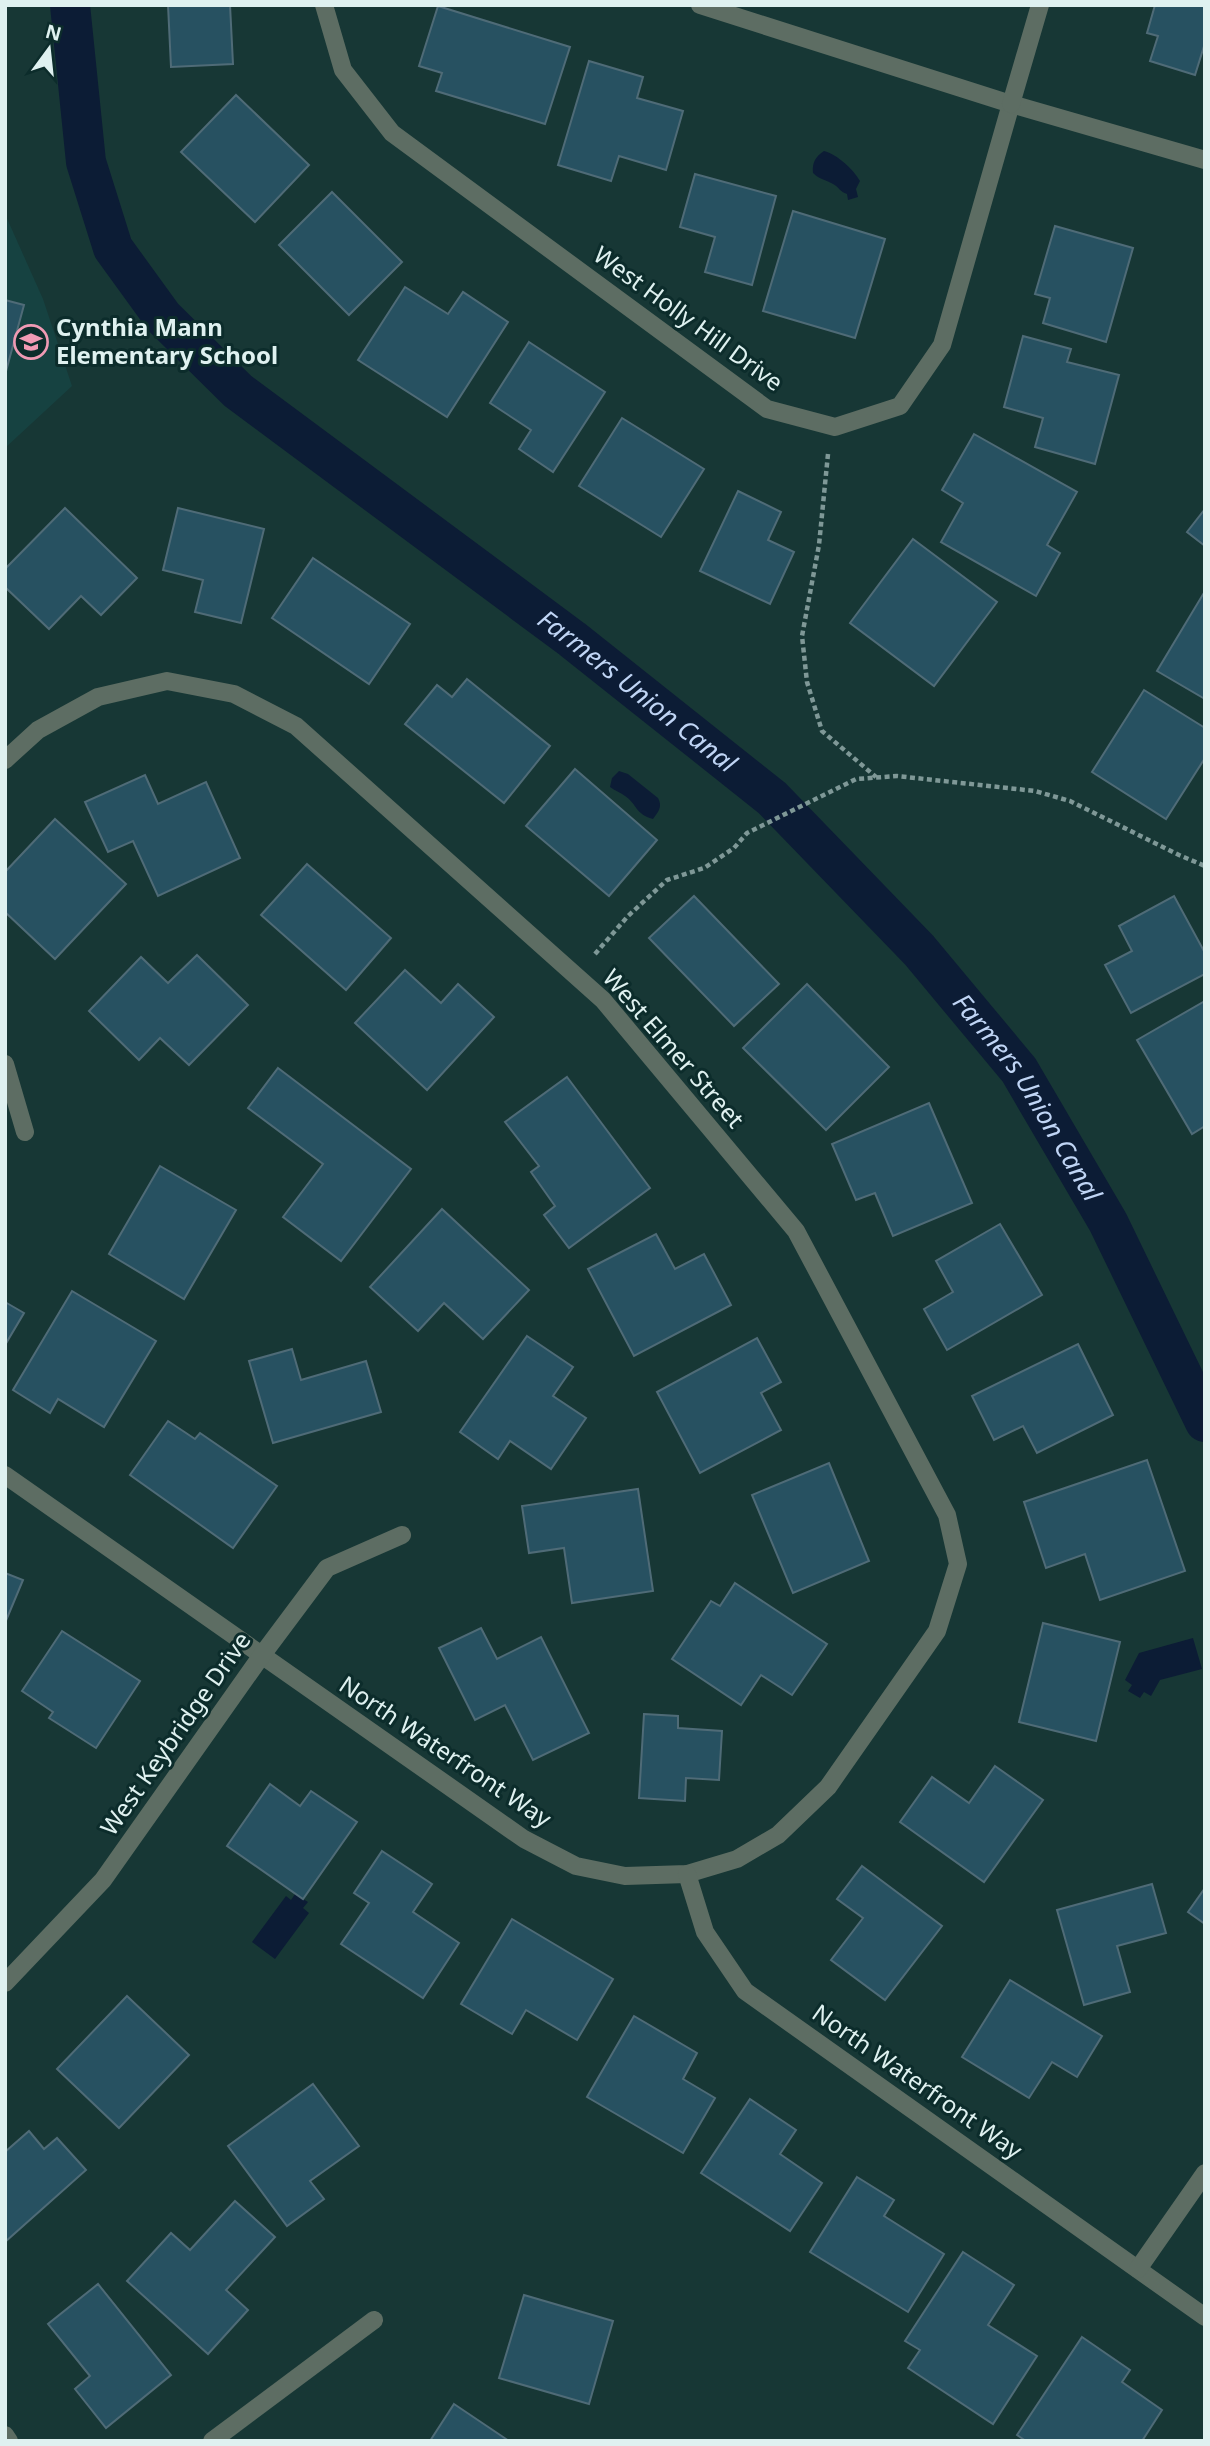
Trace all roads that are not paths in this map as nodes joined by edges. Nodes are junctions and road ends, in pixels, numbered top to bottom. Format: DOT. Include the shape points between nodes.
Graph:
graph roads {
  1 [pos="324,5"];
  2 [pos="700,5"];
  3 [pos="1040,5"];
  4 [pos="1011,104"];
  5 [pos="1205,160"];
  6 [pos="5,760"];
  7 [pos="5,1064"];
  8 [pos="25,1132"];
  9 [pos="5,1475"];
  10 [pos="402,1535"];
  11 [pos="261,1655"];
  12 [pos="687,1874"];
  13 [pos="5,1983"];
  14 [pos="1205,2173"];
  15 [pos="1138,2269"];
  16 [pos="1205,2317"];
  17 [pos="374,2320"];
  18 [pos="5,2435"];
  19 [pos="9,2441"];
  20 [pos="212,2441"];
  1 -- 4 [label="street, West Holly Hill Drive" via="343,70 392,133 767,409 835,427 900,406 942,345"];
  2 -- 4 [label="street"];
  3 -- 4 [label="street, West Holly Hill Drive"];
  4 -- 5 [label="street"];
  6 -- 12 [label="street, West Elmer Street" via="38,730 98,697 167,681 234,695 296,726 603,1000 796,1231 947,1515 958,1564 937,1631 828,1787 778,1835 737,1859"];
  7 -- 8 [label="street"];
  9 -- 11 [label="street, North Waterfront Way"];
  10 -- 11 [label="street, West Keybridge Drive" via="327,1568"];
  11 -- 12 [label="street, North Waterfront Way" via="524,1839 576,1866 625,1876"];
  11 -- 13 [label="street, West Keybridge Drive" via="103,1881"];
  12 -- 15 [label="street, North Waterfront Way" via="705,1932 745,1990"];
  14 -- 15 [label="street"];
  15 -- 16 [label="street, North Waterfront Way"];
  17 -- 20 [label="street"];
  18 -- 19 [label="street"];
}
